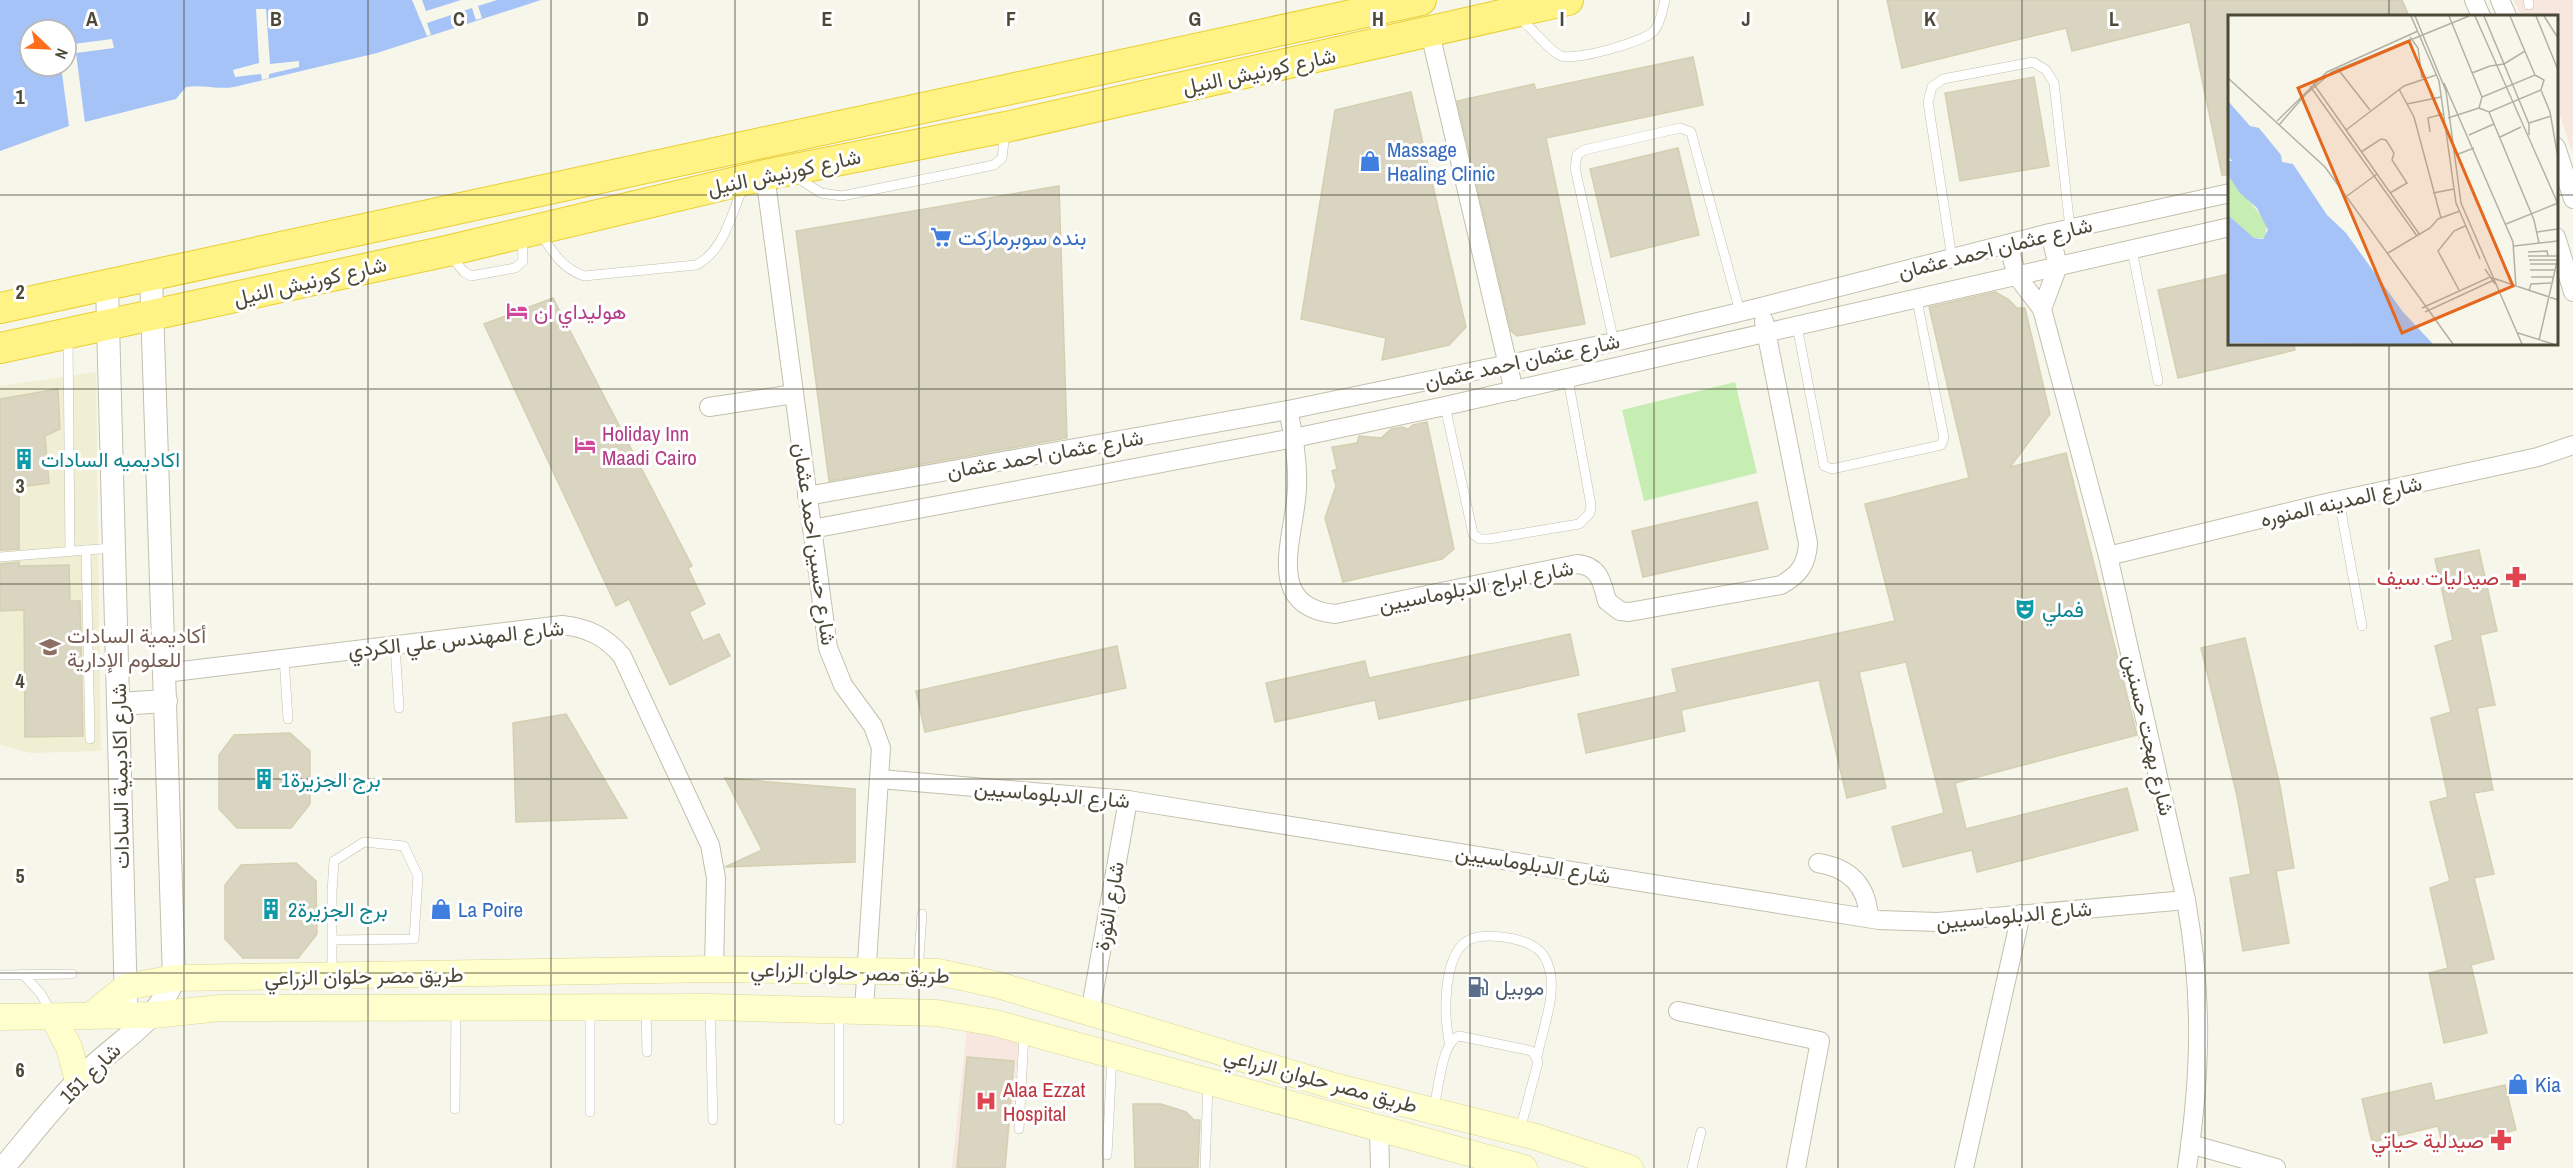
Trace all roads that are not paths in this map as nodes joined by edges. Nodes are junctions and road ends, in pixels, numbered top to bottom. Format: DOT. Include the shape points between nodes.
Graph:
graph roads {
  1 [pos="1421,0"];
  2 [pos="1568,0"];
  3 [pos="1665,0"];
  4 [pos="2474,0"];
  5 [pos="2500,0"];
  6 [pos="1512,13"];
  7 [pos="2481,15"];
  8 [pos="2507,15"];
  9 [pos="1430,33"];
  10 [pos="2558,152"];
  11 [pos="767,175"];
  12 [pos="2228,193"];
  13 [pos="2573,199"];
  14 [pos="2228,227"];
  15 [pos="2070,228"];
  16 [pos="530,230"];
  17 [pos="2050,233"];
  18 [pos="2558,243"];
  19 [pos="2008,244"];
  20 [pos="2132,250"];
  21 [pos="1952,258"];
  22 [pos="2058,266"];
  23 [pos="151,276"];
  24 [pos="2017,276"];
  25 [pos="107,285"];
  26 [pos="2573,292"];
  27 [pos="1917,300"];
  28 [pos="1761,307"];
  29 [pos="0,308"];
  30 [pos="2042,309"];
  31 [pos="1740,312"];
  32 [pos="154,315"];
  33 [pos="109,324"];
  34 [pos="1797,326"];
  35 [pos="1767,332"];
  36 [pos="68,333"];
  37 [pos="1614,342"];
  38 [pos="0,348"];
  39 [pos="1508,364"];
  40 [pos="1568,379"];
  41 [pos="2158,381"];
  42 [pos="1514,391"];
  43 [pos="795,394"];
  44 [pos="1445,406"];
  45 [pos="709,407"];
  46 [pos="1288,410"];
  47 [pos="1294,438"];
  48 [pos="2573,445"];
  49 [pos="1057,452"];
  50 [pos="1061,483"];
  51 [pos="807,496"];
  52 [pos="2339,500"];
  53 [pos="812,529"];
  54 [pos="115,548"];
  55 [pos="86,550"];
  56 [pos="70,551"];
  57 [pos="2108,556"];
  58 [pos="0,557"];
  59 [pos="2362,626"];
  60 [pos="395,645"];
  61 [pos="284,658"];
  62 [pos="165,673"];
  63 [pos="166,701"];
  64 [pos="118,704"];
  65 [pos="399,708"];
  66 [pos="288,719"];
  67 [pos="90,739"];
  68 [pos="880,779"];
  69 [pos="1128,800"];
  70 [pos="1818,863"];
  71 [pos="2186,900"];
  72 [pos="921,914"];
  73 [pos="2021,914"];
  74 [pos="1869,918"];
  75 [pos="333,940"];
  76 [pos="714,969"];
  77 [pos="867,970"];
  78 [pos="918,970"];
  79 [pos="72,974"];
  80 [pos="0,975"];
  81 [pos="23,975"];
  82 [pos="332,977"];
  83 [pos="174,978"];
  84 [pos="126,987"];
  85 [pos="456,1006"];
  86 [pos="590,1006"];
  87 [pos="646,1006"];
  88 [pos="710,1007"];
  89 [pos="839,1009"];
  90 [pos="864,1010"];
  91 [pos="1678,1011"];
  92 [pos="1090,1013"];
  93 [pos="154,1015"];
  94 [pos="90,1016"];
  95 [pos="126,1016"];
  96 [pos="0,1017"];
  97 [pos="53,1017"];
  98 [pos="1024,1031"];
  99 [pos="1449,1041"];
  100 [pos="647,1052"];
  101 [pos="1112,1056"];
  102 [pos="1537,1057"];
  103 [pos="78,1081"];
  104 [pos="1208,1082"];
  105 [pos="455,1109"];
  106 [pos="1434,1110"];
  107 [pos="590,1112"];
  108 [pos="713,1120"];
  109 [pos="839,1120"];
  110 [pos="1019,1129"];
  111 [pos="1379,1130"];
  112 [pos="1701,1132"];
  113 [pos="1520,1133"];
  114 [pos="2190,1144"];
  115 [pos="1107,1155"];
  116 [pos="3,1168"];
  117 [pos="1205,1168"];
  118 [pos="1380,1168"];
  119 [pos="1524,1168"];
  120 [pos="1630,1168"];
  121 [pos="1692,1168"];
  122 [pos="1796,1168"];
  123 [pos="1964,1168"];
  124 [pos="2187,1168"];
  125 [pos="2276,1168"];
  1 -- 23 [label="highway, شارع كورنيش النيل"];
  2 -- 6 [label="highway, شارع كورنيش النيل"];
  3 -- 6 [label="lane" via="1661,19 1645,39 1573,58 1554,52"];
  4 -- 7 [label="street"];
  5 -- 8 [label="street"];
  6 -- 9 [label="highway, شارع كورنيش النيل"];
  9 -- 11 [label="highway, شارع كورنيش النيل"];
  9 -- 39 [label="street"];
  10 -- 13 [label="street"];
  11 -- 16 [label="highway, شارع كورنيش النيل"];
  11 -- 16 [label="lane" via="718,248 696,265 584,276 560,263"];
  11 -- 43 [label="street, شارع حسين احمد عثمان"];
  12 -- 15 [label="street, شارع عثمان احمد عثمان"];
  14 -- 20 [label="street, شارع عثمان احمد عثمان"];
  15 -- 17 [label="street, شارع عثمان احمد عثمان"];
  15 -- 21 [label="lane" via="2054,83 2046,70 2033,62 1943,79 1932,87 1928,102"];
  16 -- 32 [label="highway, شارع كورنيش النيل"];
  17 -- 19 [label="street, شارع عثمان احمد عثمان"];
  17 -- 22 [label="street"];
  18 -- 26 [label="street"];
  19 -- 21 [label="street, شارع عثمان احمد عثمان"];
  19 -- 24 [label="street"];
  20 -- 22 [label="street, شارع عثمان احمد عثمان"];
  20 -- 41 [label="lane"];
  21 -- 28 [label="street, شارع عثمان احمد عثمان"];
  22 -- 24 [label="street, شارع عثمان احمد عثمان"];
  22 -- 30 [label="street"];
  23 -- 25 [label="highway, شارع كورنيش النيل"];
  23 -- 32 [label="street"];
  24 -- 27 [label="street, شارع عثمان احمد عثمان"];
  24 -- 30 [label="street, شارع بهجت حسنين"];
  25 -- 29 [label="highway, شارع كورنيش النيل"];
  25 -- 33 [label="street, شارع اكاديمية السادات"];
  27 -- 34 [label="street, شارع عثمان احمد عثمان"];
  27 -- 34 [label="lane" via="1944,438 1941,445 1832,468 1824,466"];
  28 -- 31 [label="street, شارع عثمان احمد عثمان"];
  28 -- 35 [label="street, شارع ابراج الدبلوماسيين"];
  30 -- 57 [label="street, شارع بهجت حسنين"];
  31 -- 37 [label="street, شارع عثمان احمد عثمان"];
  31 -- 37 [label="lane" via="1691,132 1680,128 1584,150 1577,155 1575,168"];
  32 -- 33 [label="highway, شارع كورنيش النيل"];
  32 -- 62 [label="street"];
  33 -- 36 [label="highway, شارع كورنيش النيل"];
  33 -- 54 [label="street, شارع اكاديمية السادات"];
  34 -- 35 [label="street, شارع عثمان احمد عثمان"];
  35 -- 40 [label="street, شارع عثمان احمد عثمان"];
  35 -- 47 [label="street, شارع ابراج الدبلوماسيين" via="1808,543 1808,554 1798,573 1781,585 1629,612 1620,611 1607,601 1594,568 1577,564 1335,614 1320,612 1296,597 1286,570 1298,486"];
  36 -- 38 [label="highway, شارع كورنيش النيل"];
  36 -- 56 [label="lane"];
  37 -- 39 [label="street, شارع عثمان احمد عثمان"];
  39 -- 42 [label="street"];
  39 -- 46 [label="street, شارع عثمان احمد عثمان"];
  40 -- 42 [label="street, شارع عثمان احمد عثمان"];
  40 -- 44 [label="lane" via="1591,505 1590,513 1579,524 1489,539 1473,534"];
  42 -- 44 [label="street, شارع عثمان احمد عثمان"];
  43 -- 45 [label="street"];
  43 -- 51 [label="street, شارع حسين احمد عثمان"];
  44 -- 47 [label="street, شارع عثمان احمد عثمان"];
  46 -- 47 [label="street, شارع ابراج الدبلوماسيين"];
  46 -- 49 [label="street, شارع عثمان احمد عثمان"];
  47 -- 50 [label="street, شارع عثمان احمد عثمان"];
  48 -- 52 [label="street, شارع المدينه المنوره" via="2538,457"];
  49 -- 50 [label="street"];
  49 -- 51 [label="street, شارع عثمان احمد عثمان"];
  50 -- 53 [label="street, شارع عثمان احمد عثمان"];
  51 -- 53 [label="street, شارع حسين احمد عثمان"];
  52 -- 57 [label="street, شارع المدينه المنوره"];
  52 -- 59 [label="lane"];
  53 -- 68 [label="street, شارع حسين احمد عثمان" via="828,648 843,685 878,737"];
  54 -- 55 [label="lane"];
  54 -- 64 [label="street, شارع اكاديمية السادات"];
  55 -- 56 [label="lane"];
  55 -- 67 [label="lane"];
  56 -- 58 [label="lane"];
  57 -- 71 [label="street, شارع بهجت حسنين"];
  60 -- 61 [label="street, شارع المهندس علي الكردي"];
  60 -- 65 [label="lane"];
  60 -- 76 [label="street, شارع المهندس علي الكردي" via="562,625 588,630 611,643 630,672 710,845 716,878"];
  61 -- 62 [label="street, شارع المهندس علي الكردي"];
  61 -- 66 [label="lane"];
  62 -- 63 [label="street"];
  63 -- 64 [label="street"];
  63 -- 83 [label="street"];
  64 -- 84 [label="street, شارع اكاديمية السادات"];
  68 -- 69 [label="street, شارع الدبلوماسيين"];
  68 -- 77 [label="street, شارع حسين احمد عثمان"];
  69 -- 74 [label="street, شارع الدبلوماسيين"];
  69 -- 92 [label="street, شارع الثورة"];
  70 -- 74 [label="street" via="1845,870 1856,879 1866,897"];
  71 -- 73 [label="street, شارع الدبلوماسيين"];
  71 -- 114 [label="street, شارع بهجت حسنين" via="2199,1000 2199,1061"];
  72 -- 78 [label="lane"];
  73 -- 74 [label="street, شارع الدبلوماسيين" via="1938,922"];
  73 -- 123 [label="street"];
  75 -- 75 [label="lane" via="334,861 364,842 404,846 418,876 414,939"];
  75 -- 82 [label="lane"];
  76 -- 77 [label="main road, طريق مصر حلوان الزراعي"];
  76 -- 82 [label="main road, طريق مصر حلوان الزراعي"];
  77 -- 78 [label="main road, طريق مصر حلوان الزراعي"];
  77 -- 90 [label="street, شارع حسين احمد عثمان"];
  78 -- 92 [label="main road, طريق مصر حلوان الزراعي" via="978,980"];
  79 -- 81 [label="lane"];
  80 -- 81 [label="lane"];
  81 -- 97 [label="lane" via="41,993"];
  82 -- 83 [label="main road, طريق مصر حلوان الزراعي"];
  83 -- 84 [label="main road, طريق مصر حلوان الزراعي"];
  83 -- 93 [label="street, شارع 151" via="170,992"];
  84 -- 94 [label="main road, طريق مصر حلوان الزراعي"];
  84 -- 95 [label="street, شارع اكاديمية السادات"];
  85 -- 86 [label="main road, طريق مصر حلوان الزراعي"];
  85 -- 93 [label="main road, طريق مصر حلوان الزراعي" via="220,1008"];
  85 -- 105 [label="lane"];
  86 -- 87 [label="main road, طريق مصر حلوان الزراعي"];
  86 -- 107 [label="lane"];
  87 -- 88 [label="main road, طريق مصر حلوان الزراعي"];
  87 -- 100 [label="lane"];
  88 -- 89 [label="main road, طريق مصر حلوان الزراعي"];
  88 -- 108 [label="lane"];
  89 -- 90 [label="main road, طريق مصر حلوان الزراعي"];
  89 -- 109 [label="lane"];
  90 -- 98 [label="main road, طريق مصر حلوان الزراعي" via="966,1017"];
  91 -- 122 [label="street" via="1821,1041"];
  92 -- 106 [label="main road, طريق مصر حلوان الزراعي" via="1330,1085"];
  93 -- 95 [label="main road, طريق مصر حلوان الزراعي"];
  93 -- 103 [label="street, شارع 151"];
  94 -- 95 [label="main road, طريق مصر حلوان الزراعي"];
  94 -- 97 [label="main road, طريق مصر حلوان الزراعي"];
  96 -- 97 [label="main road, طريق مصر حلوان الزراعي"];
  97 -- 103 [label="main road" via="69,1047"];
  98 -- 101 [label="main road, طريق مصر حلوان الزراعي"];
  98 -- 110 [label="lane"];
  99 -- 102 [label="lane" via="1459,1036 1528,1050"];
  99 -- 102 [label="lane" via="1446,999 1456,952 1476,936 1489,935 1526,942 1538,948 1546,959 1551,988"];
  99 -- 106 [label="lane"];
  101 -- 104 [label="main road, طريق مصر حلوان الزراعي"];
  101 -- 115 [label="lane"];
  102 -- 113 [label="lane"];
  103 -- 116 [label="street, شارع 151"];
  104 -- 111 [label="main road, طريق مصر حلوان الزراعي"];
  104 -- 117 [label="lane"];
  106 -- 113 [label="main road, طريق مصر حلوان الزراعي"];
  111 -- 118 [label="street"];
  111 -- 119 [label="main road, طريق مصر حلوان الزراعي"];
  112 -- 121 [label="lane"];
  113 -- 120 [label="main road, طريق مصر حلوان الزراعي"];
  114 -- 124 [label="street, شارع بهجت حسنين"];
  114 -- 125 [label="street"];
}
